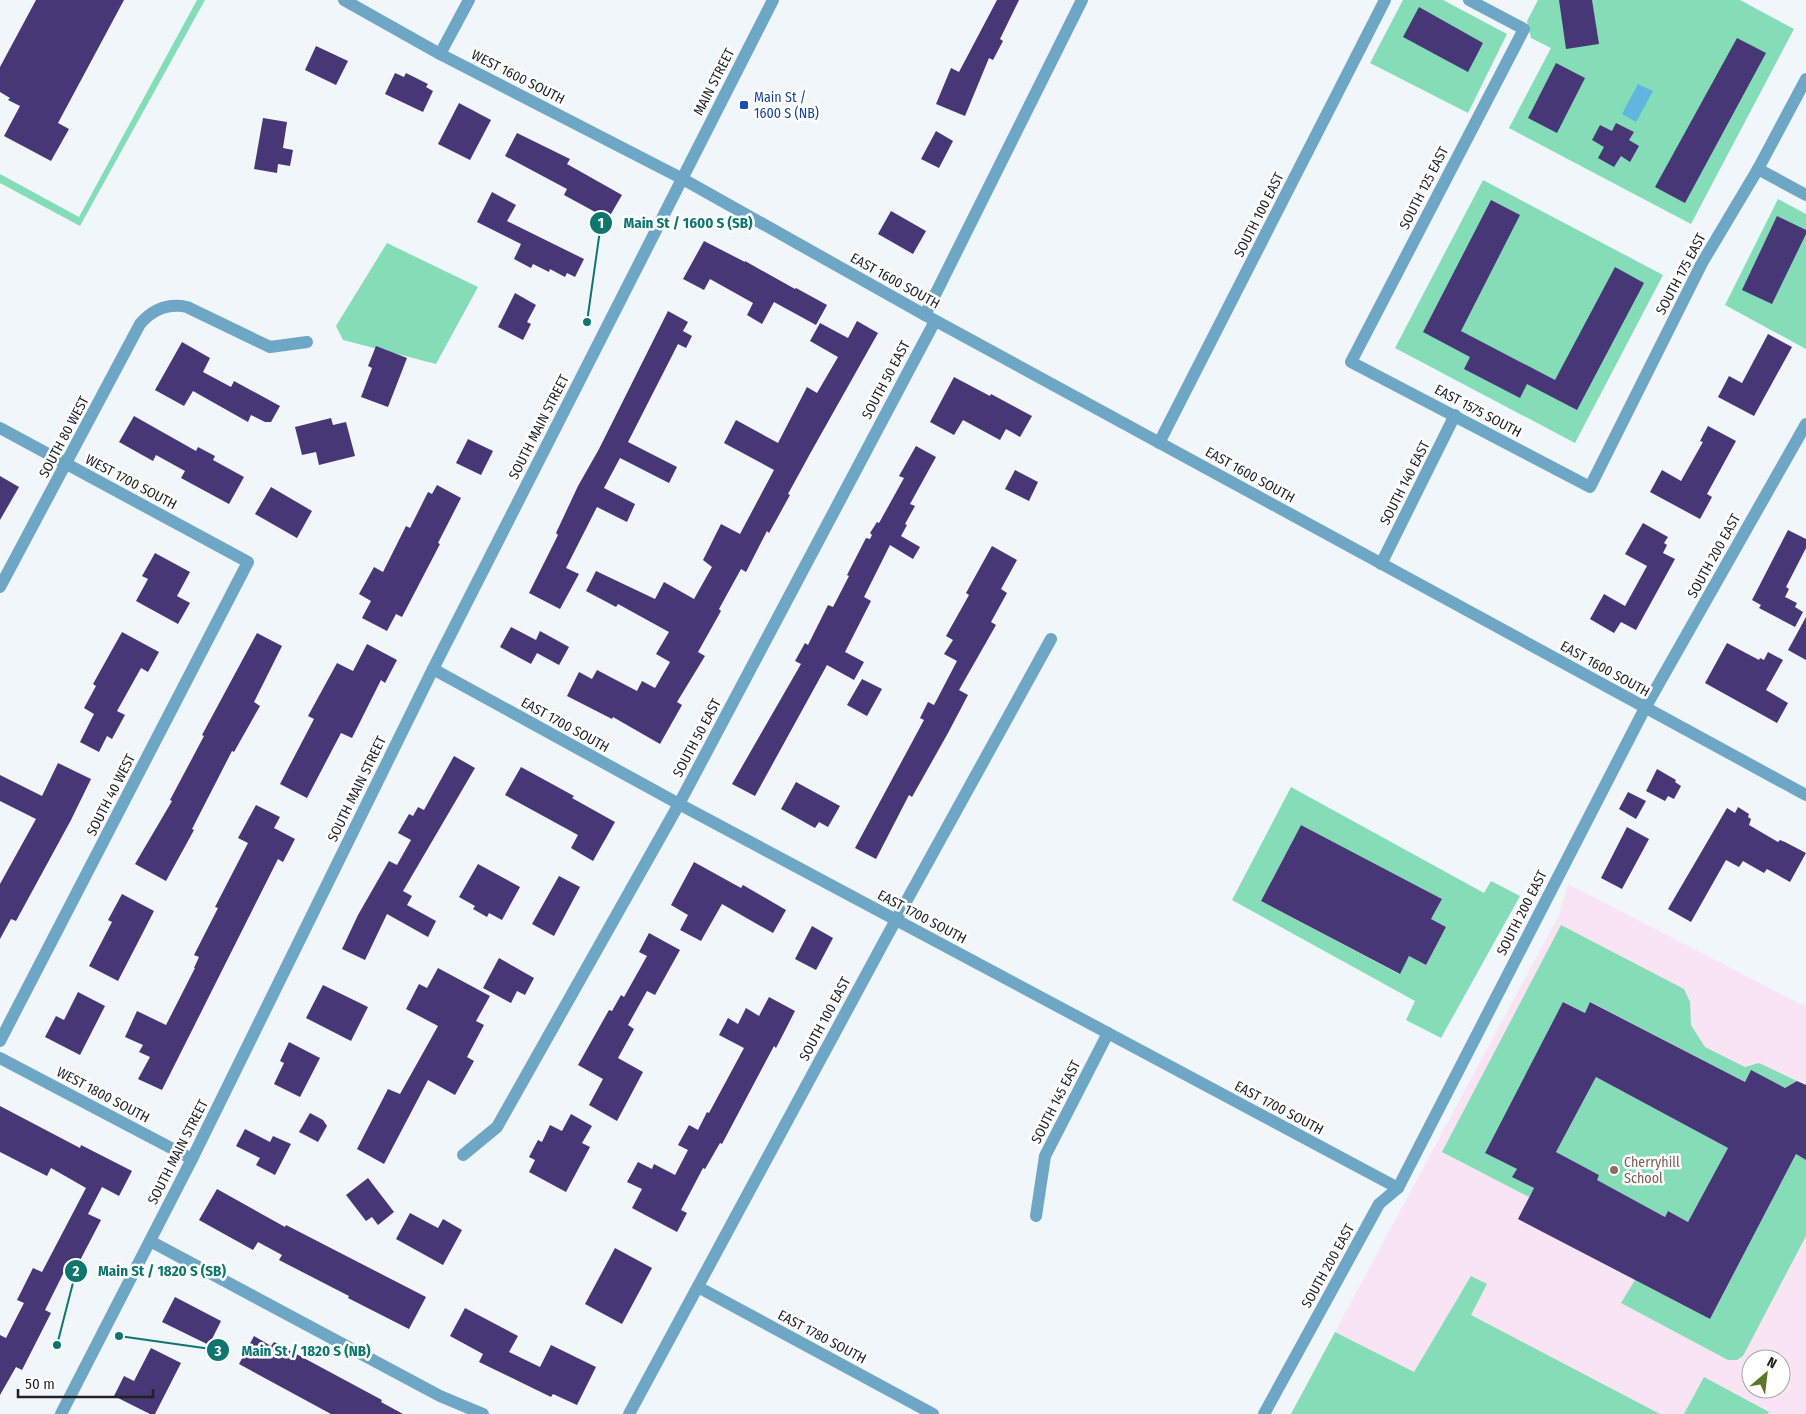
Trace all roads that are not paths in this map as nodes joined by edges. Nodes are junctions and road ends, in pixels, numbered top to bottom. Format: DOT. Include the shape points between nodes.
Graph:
graph roads {
  1 [pos="344,0"];
  2 [pos="469,0"];
  3 [pos="773,0"];
  4 [pos="1082,0"];
  5 [pos="1385,0"];
  6 [pos="1469,0"];
  7 [pos="440,54"];
  8 [pos="1806,79"];
  9 [pos="1758,169"];
  10 [pos="681,178"];
  11 [pos="1806,194"];
  12 [pos="930,318"];
  13 [pos="307,342"];
  14 [pos="1351,362"];
  15 [pos="1456,416"];
  16 [pos="1806,424"];
  17 [pos="0,428"];
  18 [pos="1160,443"];
  19 [pos="67,464"];
  20 [pos="1590,487"];
  21 [pos="248,562"];
  22 [pos="1381,564"];
  23 [pos="0,587"];
  24 [pos="1051,639"];
  25 [pos="433,669"];
  26 [pos="1645,708"];
  27 [pos="1806,795"];
  28 [pos="679,804"];
  29 [pos="896,920"];
  30 [pos="1108,1033"];
  31 [pos="0,1041"];
  32 [pos="0,1058"];
  33 [pos="464,1155"];
  34 [pos="192,1159"];
  35 [pos="1398,1188"];
  36 [pos="1036,1216"];
  37 [pos="150,1241"];
  38 [pos="698,1287"];
  39 [pos="61,1414"];
  40 [pos="483,1414"];
  41 [pos="629,1414"];
  42 [pos="933,1414"];
  43 [pos="1264,1414"];
  1 -- 7 [label="street, WEST 1600 SOUTH"];
  2 -- 7 [label="street"];
  3 -- 10 [label="street, MAIN STREET"];
  4 -- 12 [label="street, SOUTH 50 EAST"];
  5 -- 18 [label="street, SOUTH 100 EAST"];
  6 -- 14 [label="street, SOUTH 125 EAST" via="1524,29"];
  7 -- 10 [label="street, WEST 1600 SOUTH"];
  8 -- 9 [label="street, SOUTH 175 EAST"];
  9 -- 11 [label="street"];
  9 -- 20 [label="street, SOUTH 175 EAST" via="1702,263"];
  10 -- 12 [label="street, EAST 1600 SOUTH"];
  10 -- 25 [label="street, SOUTH MAIN STREET"];
  12 -- 18 [label="street, EAST 1600 SOUTH"];
  12 -- 28 [label="street, SOUTH 50 EAST"];
  13 -- 19 [label="street, SOUTH 80 WEST" via="270,348 187,307 178,305 153,311 140,324"];
  14 -- 15 [label="street, EAST 1575 SOUTH"];
  15 -- 20 [label="street, EAST 1575 SOUTH"];
  15 -- 22 [label="street, SOUTH 140 EAST"];
  16 -- 26 [label="street, SOUTH 200 EAST"];
  17 -- 19 [label="street, WEST 1700 SOUTH"];
  18 -- 22 [label="street, EAST 1600 SOUTH"];
  19 -- 21 [label="street, WEST 1700 SOUTH"];
  19 -- 23 [label="street, SOUTH 80 WEST"];
  21 -- 31 [label="street, SOUTH 40 WEST"];
  22 -- 26 [label="street, EAST 1600 SOUTH"];
  24 -- 29 [label="street, SOUTH 100 EAST"];
  25 -- 28 [label="street, EAST 1700 SOUTH"];
  25 -- 34 [label="street, SOUTH MAIN STREET"];
  26 -- 27 [label="street, EAST 1600 SOUTH"];
  26 -- 35 [label="street, SOUTH 200 EAST"];
  28 -- 29 [label="street, EAST 1700 SOUTH"];
  28 -- 33 [label="street, SOUTH 50 EAST" via="496,1127"];
  29 -- 30 [label="street, EAST 1700 SOUTH"];
  29 -- 38 [label="street, SOUTH 100 EAST"];
  30 -- 35 [label="street, EAST 1700 SOUTH"];
  30 -- 36 [label="street, SOUTH 145 EAST" via="1045,1156"];
  32 -- 34 [label="street, WEST 1800 SOUTH"];
  34 -- 37 [label="street, SOUTH MAIN STREET"];
  35 -- 43 [label="street, SOUTH 200 EAST" via="1379,1204"];
  37 -- 39 [label="street, SOUTH MAIN STREET"];
  37 -- 40 [label="street" via="440,1396"];
  38 -- 41 [label="street, SOUTH 100 EAST"];
  38 -- 42 [label="street, EAST 1780 SOUTH"];
}
